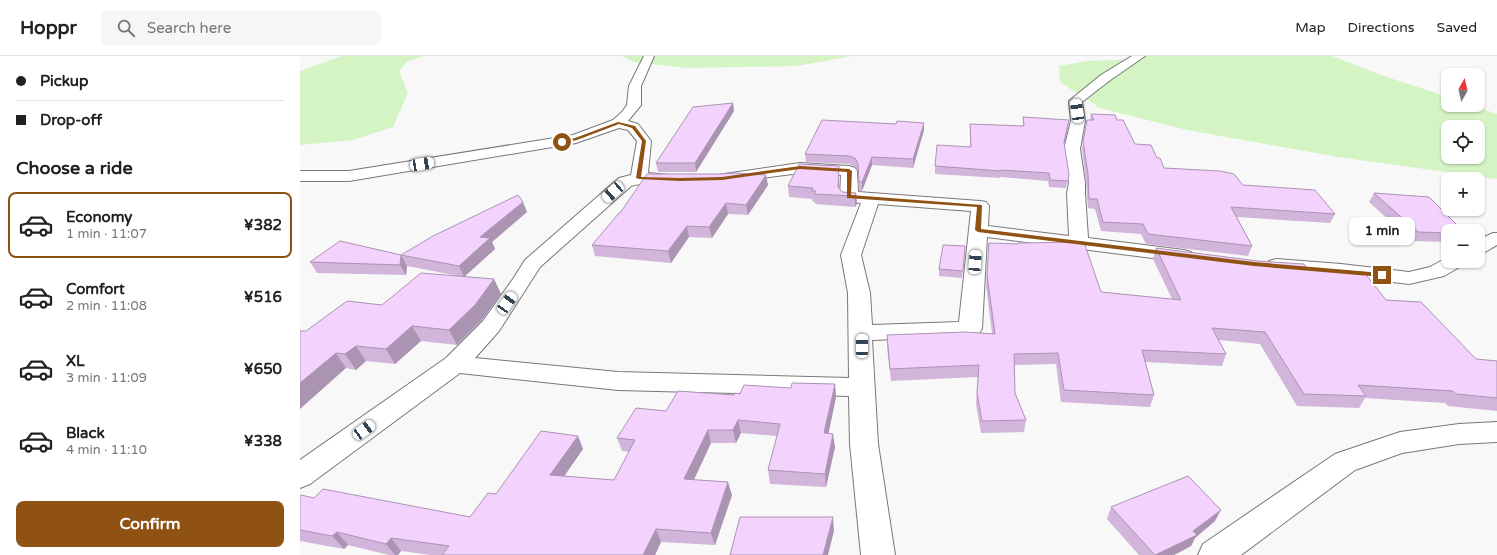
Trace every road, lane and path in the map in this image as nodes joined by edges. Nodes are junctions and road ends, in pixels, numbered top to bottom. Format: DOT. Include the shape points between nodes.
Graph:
graph roads {
  1 [pos="649,56"];
  2 [pos="1140,56"];
  3 [pos="618,123"];
  4 [pos="300,176"];
  5 [pos="639,178"];
  6 [pos="687,179"];
  7 [pos="708,179"];
  8 [pos="871,198"];
  9 [pos="978,230"];
  10 [pos="1497,239"];
  11 [pos="1079,243"];
  12 [pos="1485,244"];
  13 [pos="1198,257"];
  14 [pos="1262,264"];
  15 [pos="1444,268"];
  16 [pos="862,333"];
  17 [pos="455,364"];
  18 [pos="861,387"];
  19 [pos="1497,432"];
  20 [pos="300,476"];
  21 [pos="878,555"];
  22 [pos="1215,555"];
  1 -- 3 [label="street" via="635,86 634,105 628,115"];
  2 -- 11 [label="street" via="1075,101 1078,121 1072,149 1077,183"];
  3 -- 4 [label="street" via="576,139 349,176"];
  3 -- 5 [label="street" via="633,127 644,141"];
  5 -- 6 [label="street"];
  5 -- 17 [label="street" via="625,182 532,264 491,326"];
  7 -- 8 [label="street" via="800,168 849,171 849,197"];
  8 -- 9 [label="street" via="980,206"];
  8 -- 16 [label="street" via="851,255 859,293"];
  9 -- 11 [label="street"];
  9 -- 16 [label="street" via="970,329"];
  10 -- 12 [label="street"];
  11 -- 13 [label="street"];
  14 -- 15 [label="street" via="1409,278"];
  16 -- 18 [label="street"];
  17 -- 18 [label="street" via="618,382"];
  17 -- 20 [label="street"];
  18 -- 21 [label="street" via="871,509"];
  19 -- 22 [label="street" via="1459,434 1400,443 1345,462"];
}
